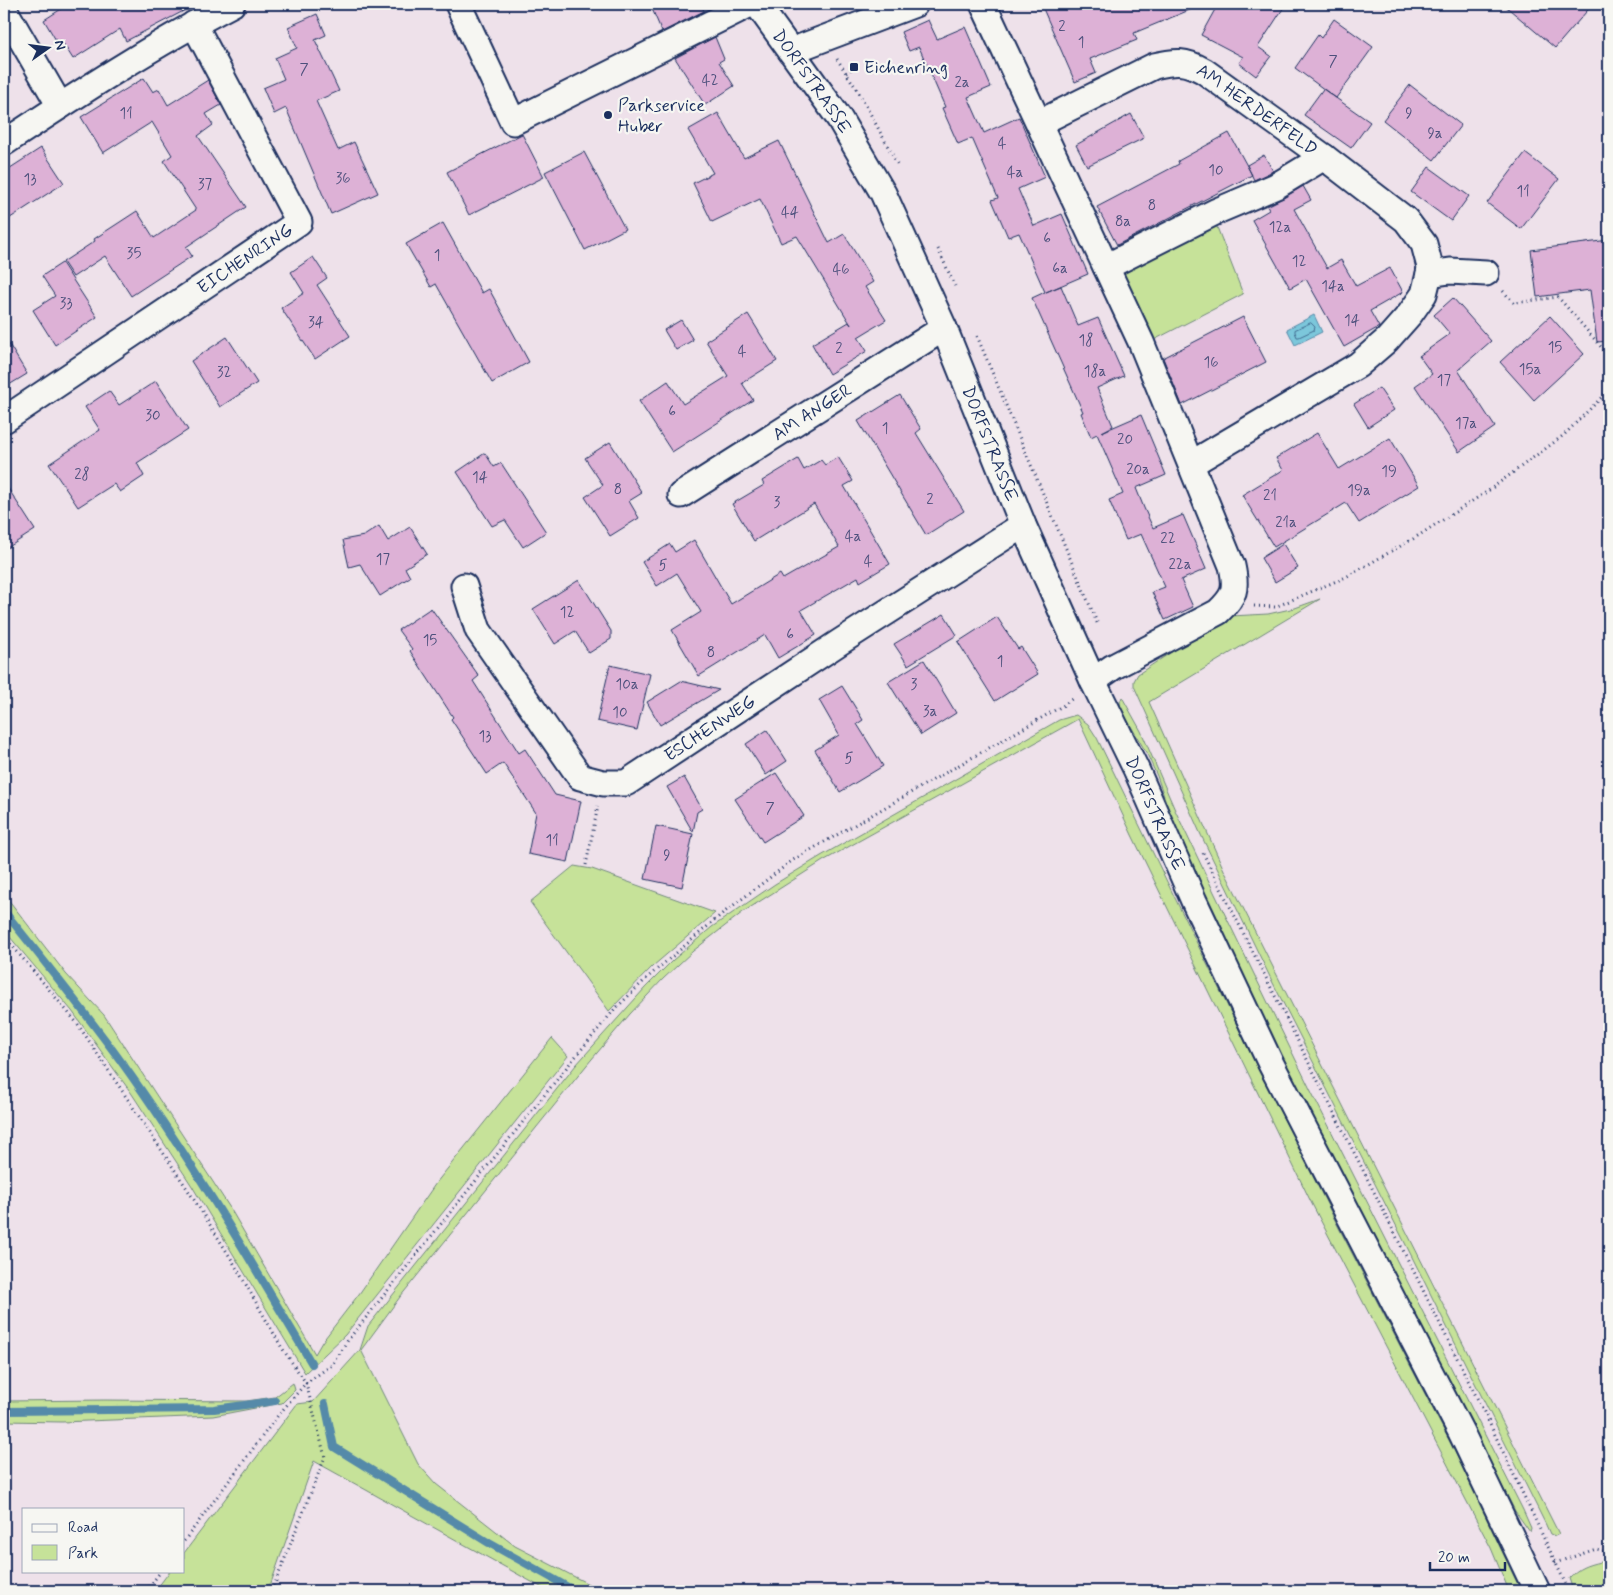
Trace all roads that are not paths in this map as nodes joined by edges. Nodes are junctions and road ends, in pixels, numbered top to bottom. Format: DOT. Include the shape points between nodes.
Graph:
graph roads {
  1 [pos="232,4"];
  2 [pos="458,4"];
  3 [pos="750,4"];
  4 [pos="757,4"];
  5 [pos="915,4"];
  6 [pos="982,4"];
  7 [pos="4,9"];
  8 [pos="194,24"];
  9 [pos="791,51"];
  10 [pos="60,106"];
  11 [pos="1039,123"];
  12 [pos="4,143"];
  13 [pos="1324,157"];
  14 [pos="1106,266"];
  15 [pos="1486,273"];
  16 [pos="1430,274"];
  17 [pos="944,328"];
  18 [pos="4,420"];
  19 [pos="1191,464"];
  20 [pos="681,495"];
  21 [pos="1023,525"];
  22 [pos="464,586"];
  23 [pos="1093,681"];
  24 [pos="1537,1591"];
  1 -- 8 [label="street"];
  2 -- 3 [label="street" via="513,122"];
  4 -- 9 [label="street, DORFSTRASSE"];
  5 -- 9 [label="street"];
  6 -- 11 [label="street"];
  7 -- 10 [label="street"];
  8 -- 10 [label="street"];
  8 -- 18 [label="street, EICHENRING" via="299,222"];
  9 -- 17 [label="street, DORFSTRASSE" via="838,118 883,193"];
  10 -- 12 [label="street"];
  11 -- 13 [label="street, AM HERDERFELD" via="1154,66 1174,61 1204,70"];
  11 -- 14 [label="street"];
  13 -- 14 [label="street" via="1276,186 1217,211"];
  13 -- 16 [label="street, AM HERDERFELD" via="1406,220 1424,244"];
  14 -- 19 [label="street"];
  15 -- 16 [label="street" via="1450,271"];
  16 -- 19 [label="street" via="1424,294 1410,314 1358,365"];
  17 -- 20 [label="street, AM ANGER"];
  17 -- 21 [label="street, DORFSTRASSE"];
  19 -- 23 [label="street" via="1232,566 1234,593 1218,612 1113,667"];
  21 -- 22 [label="street, ESCHENWEG" via="626,783 602,783 580,777 478,630"];
  21 -- 23 [label="street, DORFSTRASSE"];
  23 -- 24 [label="street, DORFSTRASSE" via="1270,1062 1461,1432"];
}
